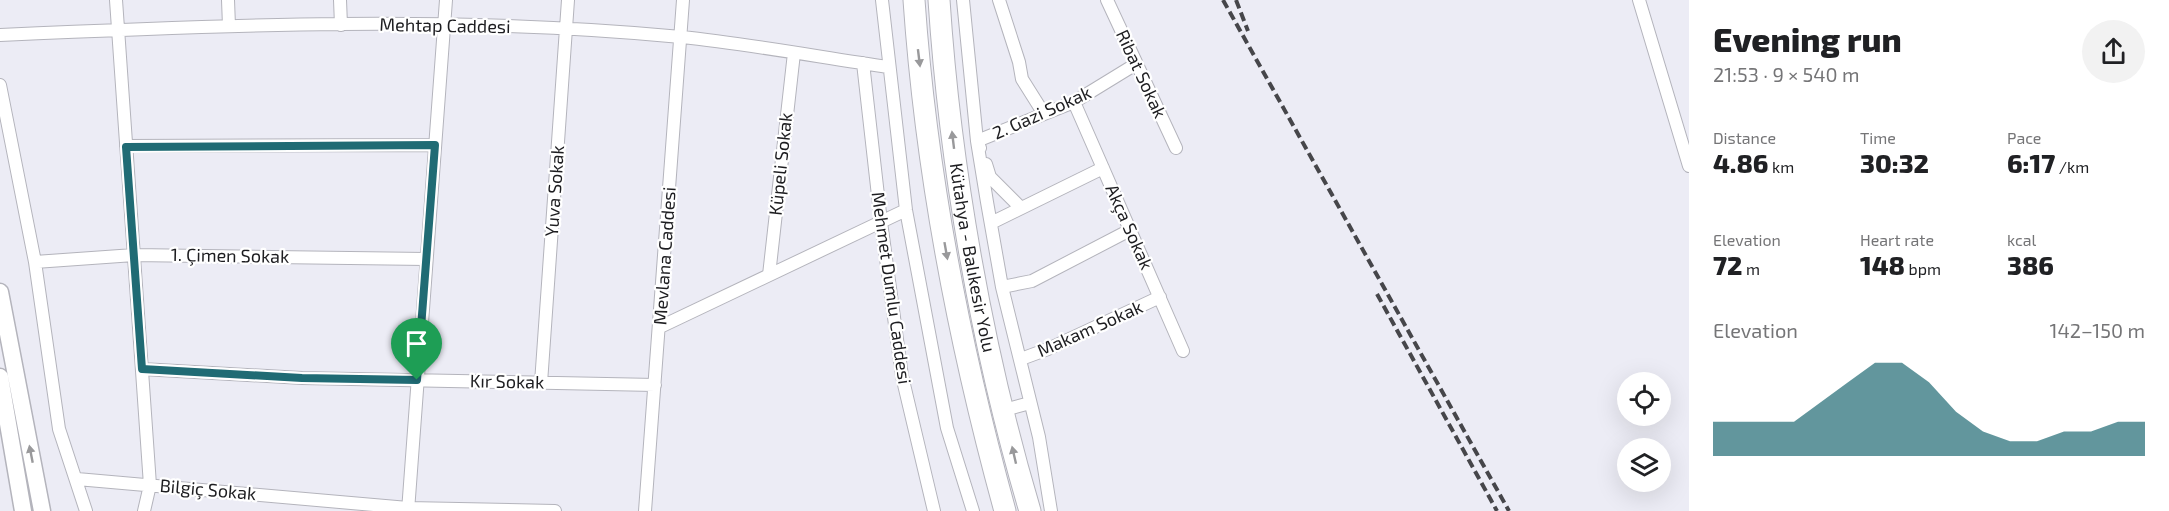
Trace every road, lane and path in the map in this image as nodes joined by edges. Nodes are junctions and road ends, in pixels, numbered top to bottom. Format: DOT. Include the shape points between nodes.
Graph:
graph roads {
  1 [pos="116,0"];
  2 [pos="228,0"];
  3 [pos="339,0"];
  4 [pos="446,0"];
  5 [pos="568,0"];
  6 [pos="683,0"];
  7 [pos="882,0"];
  8 [pos="914,0"];
  9 [pos="939,0"];
  10 [pos="963,0"];
  11 [pos="999,0"];
  12 [pos="1107,0"];
  13 [pos="1639,0"];
  14 [pos="341,25"];
  15 [pos="445,25"];
  16 [pos="229,26"];
  17 [pos="118,30"];
  18 [pos="567,30"];
  19 [pos="0,35"];
  20 [pos="681,37"];
  21 [pos="794,53"];
  22 [pos="863,63"];
  23 [pos="1136,64"];
  24 [pos="888,67"];
  25 [pos="0,85"];
  26 [pos="1074,102"];
  27 [pos="1044,114"];
  28 [pos="977,141"];
  29 [pos="435,145"];
  30 [pos="126,147"];
  31 [pos="1176,148"];
  32 [pos="1689,166"];
  33 [pos="1103,168"];
  34 [pos="1021,208"];
  35 [pos="906,210"];
  36 [pos="881,222"];
  37 [pos="993,222"];
  38 [pos="1130,230"];
  39 [pos="134,255"];
  40 [pos="426,259"];
  41 [pos="35,262"];
  42 [pos="769,275"];
  43 [pos="1002,287"];
  44 [pos="0,292"];
  45 [pos="1160,297"];
  46 [pos="660,327"];
  47 [pos="1183,351"];
  48 [pos="1021,359"];
  49 [pos="142,369"];
  50 [pos="0,377"];
  51 [pos="417,380"];
  52 [pos="541,383"];
  53 [pos="655,385"];
  54 [pos="1030,403"];
  55 [pos="1004,410"];
  56 [pos="1045,472"];
  57 [pos="77,479"];
  58 [pos="150,485"];
  59 [pos="408,509"];
  60 [pos="23,511"];
  61 [pos="42,511"];
  62 [pos="86,511"];
  63 [pos="144,511"];
  64 [pos="555,511"];
  65 [pos="645,511"];
  66 [pos="934,511"];
  67 [pos="973,511"];
  68 [pos="1005,511"];
  69 [pos="1030,511"];
  70 [pos="1051,511"];
  71 [pos="1057,511"];
  1 -- 17 [label="street"];
  2 -- 16 [label="street"];
  3 -- 14 [label="street"];
  4 -- 15 [label="street"];
  5 -- 18 [label="street, Yuva Sokak"];
  6 -- 20 [label="street, Mevlana Caddesi"];
  7 -- 24 [label="street"];
  8 -- 68 [label="highway, Kütahya - Balıkesir Yolu, one-way" via="939,210 972,379"];
  55 -- 9 [label="highway, Kütahya - Balıkesir Yolu, one-way" via="962,203"];
  10 -- 28 [label="street"];
  11 -- 27 [label="street" via="1022,79"];
  12 -- 23 [label="street, Ribat Sokak"];
  13 -- 32 [label="street"];
  14 -- 15 [label="street, Mehtap Caddesi"];
  14 -- 16 [label="street, Mehtap Caddesi"];
  15 -- 18 [label="street, Mehtap Caddesi"];
  15 -- 29 [label="street"];
  16 -- 17 [label="street, Mehtap Caddesi"];
  17 -- 19 [label="street, Mehtap Caddesi"];
  17 -- 30 [label="street"];
  18 -- 20 [label="street, Mehtap Caddesi"];
  18 -- 52 [label="street, Yuva Sokak"];
  20 -- 21 [label="street, Mehtap Caddesi"];
  20 -- 46 [label="street, Mevlana Caddesi"];
  21 -- 22 [label="street, Mehtap Caddesi"];
  21 -- 42 [label="street, Küpeli Sokak"];
  22 -- 24 [label="street, Mehtap Caddesi"];
  22 -- 36 [label="street, Mehmet Dumlu Caddesi"];
  23 -- 26 [label="street, 2. Gazi Sokak"];
  23 -- 31 [label="street, Ribat Sokak"];
  24 -- 35 [label="street"];
  25 -- 41 [label="street"];
  26 -- 27 [label="street, 2. Gazi Sokak"];
  26 -- 33 [label="street, Akça Sokak"];
  27 -- 28 [label="street, 2. Gazi Sokak"];
  28 -- 34 [label="street" via="990,177"];
  28 -- 37 [label="street"];
  29 -- 30 [label="street"];
  29 -- 40 [label="street"];
  30 -- 39 [label="street"];
  33 -- 34 [label="street"];
  33 -- 38 [label="street, Akça Sokak"];
  34 -- 37 [label="street"];
  35 -- 36 [label="street"];
  35 -- 67 [label="street" via="947,428"];
  36 -- 42 [label="street"];
  36 -- 66 [label="street, Mehmet Dumlu Caddesi" via="902,376"];
  37 -- 43 [label="street"];
  38 -- 43 [label="street" via="1032,281"];
  38 -- 45 [label="street, Akça Sokak"];
  39 -- 40 [label="street, 1. Çimen Sokak"];
  39 -- 41 [label="street, 1. Çimen Sokak"];
  39 -- 49 [label="street"];
  40 -- 51 [label="street"];
  41 -- 57 [label="street" via="59,429"];
  42 -- 46 [label="street"];
  43 -- 48 [label="street"];
  61 -- 44 [label="main road, one-way"];
  45 -- 47 [label="street, Akça Sokak"];
  45 -- 48 [label="street, Makam Sokak"];
  46 -- 53 [label="street, Mevlana Caddesi"];
  48 -- 54 [label="street"];
  49 -- 51 [label="street, Kır Sokak"];
  49 -- 58 [label="street"];
  50 -- 60 [label="main road"];
  51 -- 52 [label="street, Kır Sokak"];
  51 -- 59 [label="street"];
  52 -- 53 [label="street, Kır Sokak"];
  53 -- 65 [label="street, Mevlana Caddesi"];
  54 -- 55 [label="street"];
  54 -- 56 [label="street"];
  69 -- 55 [label="highway, Kütahya - Balıkesir Yolu, one-way"];
  56 -- 70 [label="street"];
  56 -- 71 [label="street"];
  57 -- 58 [label="street, Bilgiç Sokak"];
  57 -- 62 [label="street"];
  58 -- 59 [label="street, Bilgiç Sokak"];
  58 -- 63 [label="street"];
  59 -- 64 [label="street, Bilgiç Sokak"];
}
